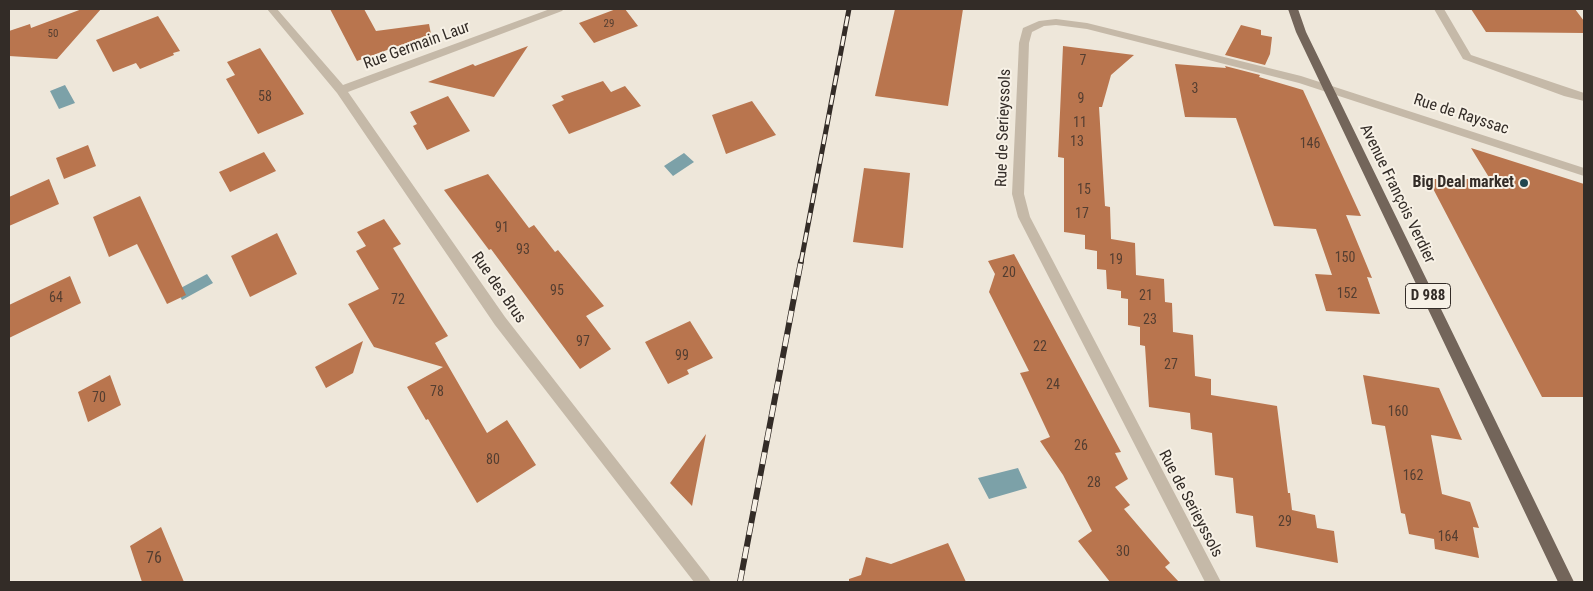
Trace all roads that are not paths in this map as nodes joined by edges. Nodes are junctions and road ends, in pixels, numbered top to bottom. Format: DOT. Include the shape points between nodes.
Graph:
graph roads {
  1 [pos="272,9"];
  2 [pos="559,9"];
  3 [pos="1293,9"];
  4 [pos="1439,9"];
  5 [pos="1328,88"];
  6 [pos="342,90"];
  7 [pos="1584,97"];
  8 [pos="1584,172"];
  9 [pos="703,582"];
  10 [pos="1213,582"];
  11 [pos="1566,582"];
  1 -- 6 [label="street, Rue des Brus"];
  2 -- 6 [label="street, Rue Germain Laur"];
  3 -- 5 [label="main road, Avenue François Verdier / D 988"];
  4 -- 7 [label="street" via="1467,57"];
  5 -- 8 [label="street, Rue de Rayssac"];
  5 -- 10 [label="street, Rue de Serieyssols" via="1087,26 1056,22 1042,23 1027,30 1018,194 1024,217"];
  5 -- 11 [label="main road, Avenue François Verdier / D 988"];
  6 -- 9 [label="street, Rue des Brus" via="500,321"];
}
